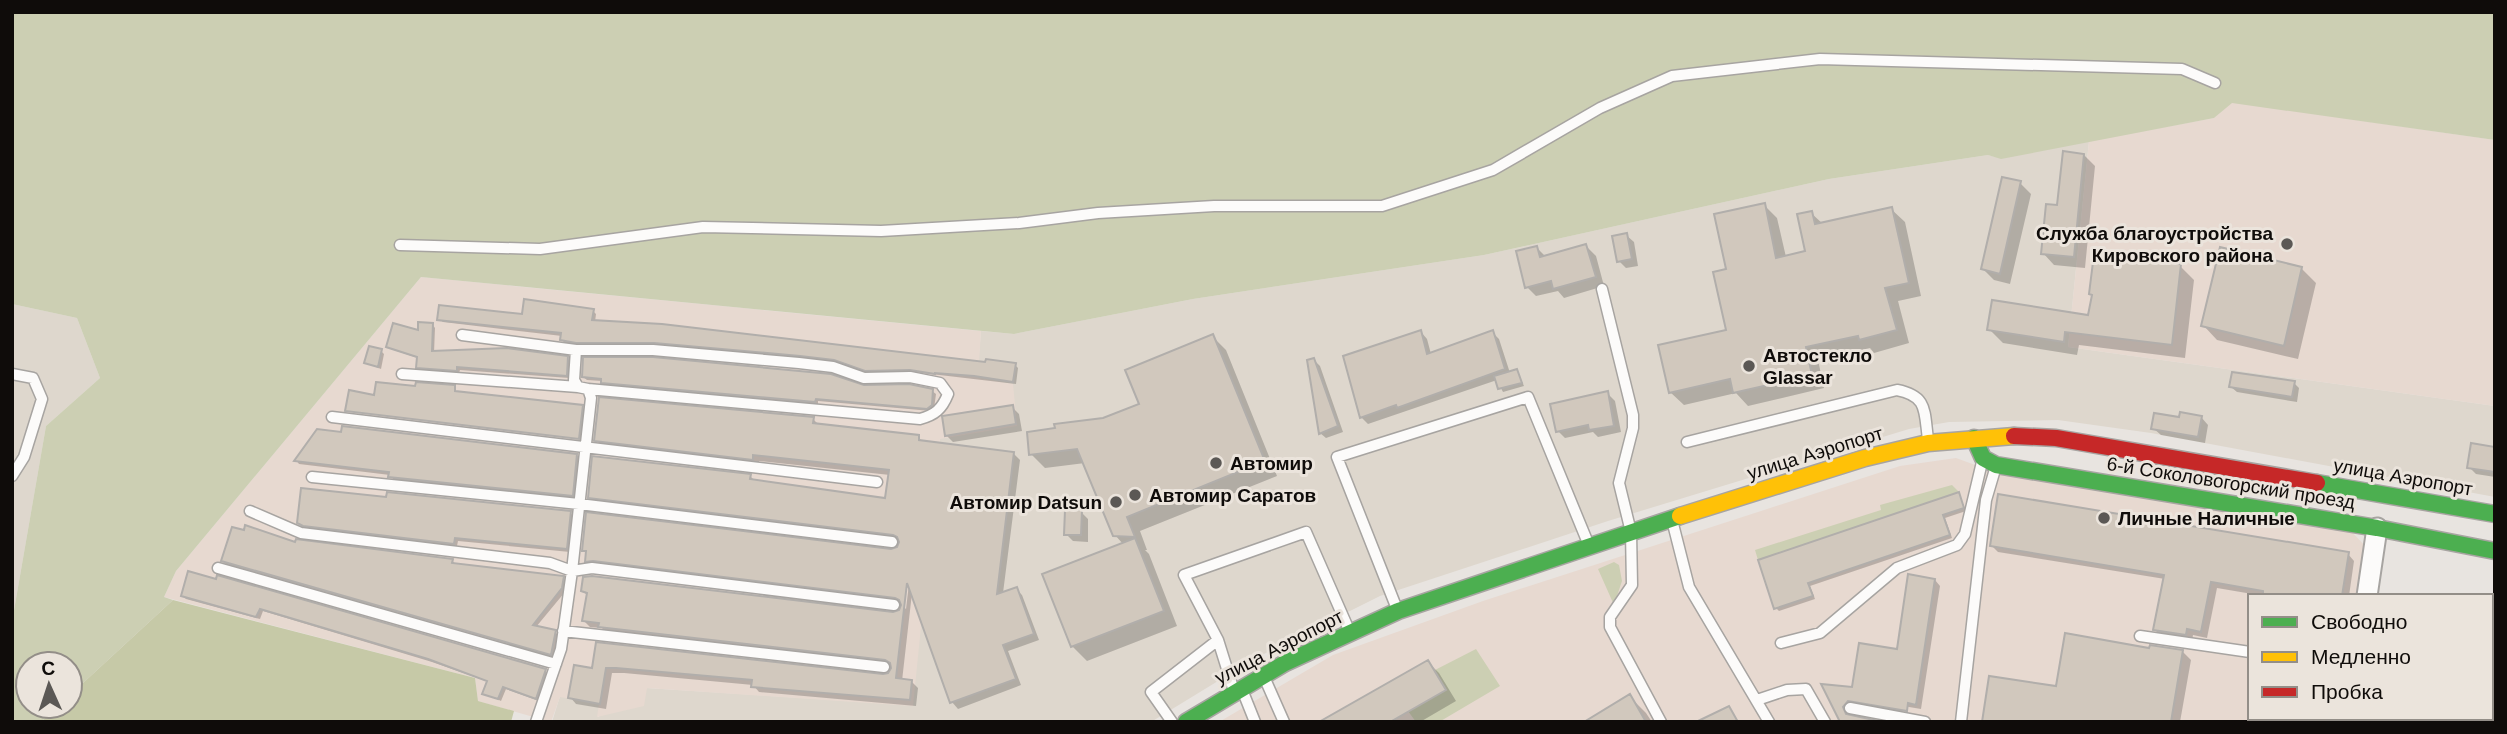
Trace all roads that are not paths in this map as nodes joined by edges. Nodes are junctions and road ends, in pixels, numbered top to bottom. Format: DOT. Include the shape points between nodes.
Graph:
graph roads {
  1 [pos="2215,83"];
  2 [pos="400,245"];
  3 [pos="1602,289"];
  4 [pos="462,335"];
  5 [pos="576,350"];
  6 [pos="12,374"];
  7 [pos="402,374"];
  8 [pos="583,388"];
  9 [pos="332,417"];
  10 [pos="1974,438"];
  11 [pos="1687,442"];
  12 [pos="1928,443"];
  13 [pos="586,448"];
  14 [pos="1990,461"];
  15 [pos="12,475"];
  16 [pos="312,477"];
  17 [pos="877,482"];
  18 [pos="579,504"];
  19 [pos="250,511"];
  20 [pos="2495,514"];
  21 [pos="1672,520"];
  22 [pos="2377,528"];
  23 [pos="1631,533"];
  24 [pos="892,542"];
  25 [pos="1590,547"];
  26 [pos="2495,551"];
  27 [pos="218,568"];
  28 [pos="572,571"];
  29 [pos="2367,594"];
  30 [pos="894,605"];
  31 [pos="1398,611"];
  32 [pos="564,631"];
  33 [pos="1350,633"];
  34 [pos="2140,636"];
  35 [pos="1218,640"];
  36 [pos="1781,643"];
  37 [pos="2248,652"];
  38 [pos="556,664"];
  39 [pos="884,667"];
  40 [pos="1263,676"];
  41 [pos="1237,690"];
  42 [pos="1757,700"];
  43 [pos="1850,708"];
  44 [pos="536,722"];
  45 [pos="1172,722"];
  46 [pos="1186,722"];
  47 [pos="1255,722"];
  48 [pos="1284,722"];
  49 [pos="1661,722"];
  50 [pos="1769,722"];
  51 [pos="1825,722"];
  52 [pos="1925,722"];
  53 [pos="1961,722"];
  1 -- 2 [label="lane" via="2182,69 1820,59 1672,76 1600,108 1493,170 1382,206 1214,206 881,231 703,228 540,249"];
  3 -- 23 [label="lane" via="1633,415 1619,483"];
  4 -- 5 [label="lane"];
  5 -- 8 [label="lane" via="574,380"];
  5 -- 8 [label="lane" via="653,350 833,367 864,378 910,377 940,383 948,394 934,415 920,419"];
  6 -- 15 [label="lane" via="33,378 42,399 24,457"];
  7 -- 8 [label="lane"];
  8 -- 13 [label="lane" via="591,398"];
  9 -- 13 [label="lane"];
  10 -- 12 [label="main road, улица Аэропорт"];
  10 -- 14 [label="main road"];
  10 -- 20 [label="main road, улица Аэропорт" via="2056,438"];
  11 -- 12 [label="lane" via="1897,390 1914,393 1924,404"];
  12 -- 21 [label="main road, улица Аэропорт" via="1865,458"];
  13 -- 17 [label="lane"];
  13 -- 18 [label="lane"];
  14 -- 22 [label="main road, 6-й Соколовогорский проезд"];
  14 -- 36 [label="lane" via="1965,534 1956,545 1897,568 1820,633"];
  14 -- 53 [label="lane"];
  16 -- 18 [label="lane"];
  18 -- 24 [label="lane"];
  18 -- 28 [label="lane"];
  19 -- 28 [label="lane" via="301,533 550,563"];
  21 -- 23 [label="main road, улица Аэропорт"];
  21 -- 42 [label="lane" via="1689,587"];
  22 -- 26 [label="main road, 6-й Соколовогорский проезд"];
  22 -- 29 [label="street"];
  23 -- 25 [label="main road, улица Аэропорт"];
  23 -- 49 [label="lane" via="1632,585 1610,617 1610,627"];
  25 -- 31 [label="main road, улица Аэропорт"];
  25 -- 31 [label="lane" via="1528,397 1337,457"];
  27 -- 38 [label="lane"];
  28 -- 30 [label="lane" via="592,568"];
  28 -- 32 [label="lane"];
  31 -- 33 [label="main road, улица Аэропорт"];
  32 -- 38 [label="lane"];
  32 -- 39 [label="lane"];
  33 -- 35 [label="lane" via="1306,532 1184,575"];
  33 -- 40 [label="main road, улица Аэропорт"];
  34 -- 37 [label="lane"];
  35 -- 41 [label="lane"];
  35 -- 45 [label="lane" via="1151,692"];
  38 -- 44 [label="lane"];
  40 -- 41 [label="main road, улица Аэропорт"];
  40 -- 48 [label="lane"];
  41 -- 46 [label="main road, улица Аэропорт"];
  41 -- 47 [label="lane"];
  42 -- 50 [label="lane"];
  42 -- 51 [label="lane" via="1806,689"];
  43 -- 52 [label="lane"];
}
